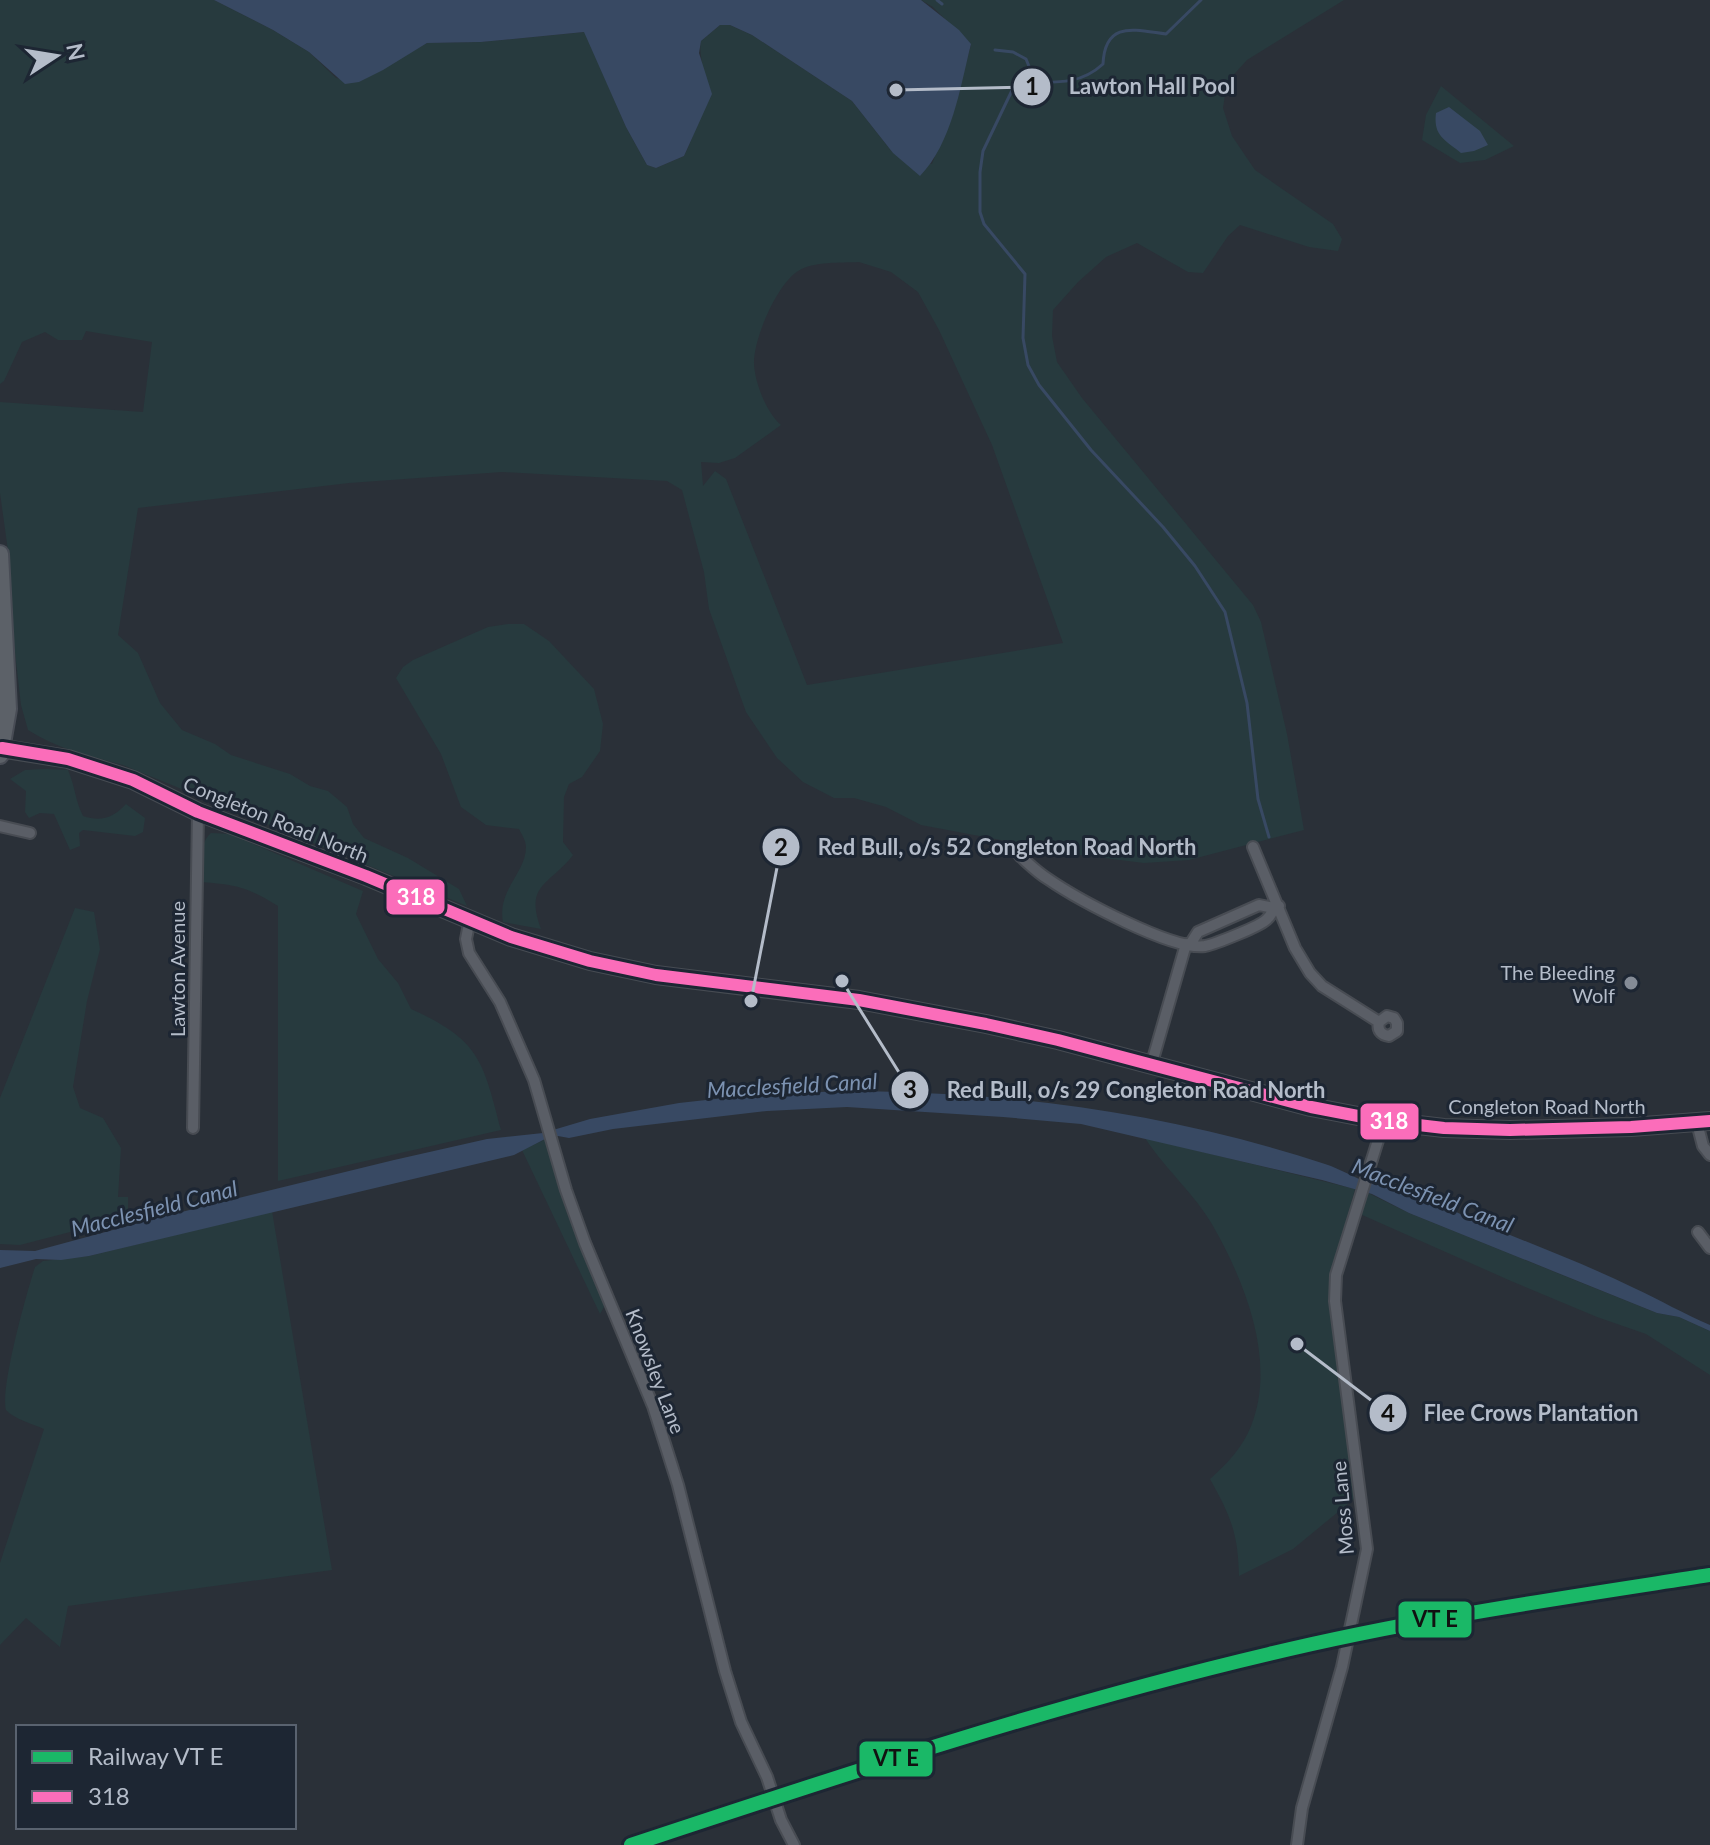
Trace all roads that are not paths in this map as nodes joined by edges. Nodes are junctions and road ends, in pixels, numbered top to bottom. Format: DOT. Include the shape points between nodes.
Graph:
graph roads {
  1 [pos="0,554"];
  2 [pos="1,750"];
  3 [pos="198,812"];
  4 [pos="0,826"];
  5 [pos="30,833"];
  6 [pos="1253,847"];
  7 [pos="1020,856"];
  8 [pos="1276,907"];
  9 [pos="470,919"];
  10 [pos="1189,943"];
  11 [pos="1379,1022"];
  12 [pos="1151,1066"];
  13 [pos="1384,1121"];
  14 [pos="1704,1122"];
  15 [pos="193,1128"];
  16 [pos="1710,1155"];
  17 [pos="1698,1232"];
  18 [pos="1709,1243"];
  19 [pos="794,1845"];
  20 [pos="1297,1845"];
  1 -- 2 [label="main road" via="8,709"];
  2 -- 3 [label="highway, Congleton Road North" via="68,759 133,780"];
  3 -- 9 [label="highway, Congleton Road North"];
  3 -- 15 [label="street, Lawton Avenue"];
  4 -- 5 [label="street"];
  6 -- 8 [label="street"];
  7 -- 10 [label="street" via="1048,879 1110,914 1163,939"];
  8 -- 10 [label="street" via="1259,905 1198,932"];
  8 -- 10 [label="street" via="1266,921 1203,946"];
  8 -- 11 [label="street" via="1295,948 1322,986"];
  9 -- 12 [label="highway, Congleton Road North" via="511,937 643,973 885,1005 1044,1037"];
  9 -- 19 [label="street, Knowsley Lane" via="469,953 500,1002 534,1080 585,1243 653,1406 741,1722"];
  10 -- 12 [label="street"];
  12 -- 13 [label="highway, Congleton Road North"];
  13 -- 14 [label="highway, Congleton Road North" via="1510,1130"];
  13 -- 20 [label="street, Moss Lane" via="1336,1275 1367,1549"];
  14 -- 16 [label="street" via="1703,1146"];
  17 -- 18 [label="street"];
}
